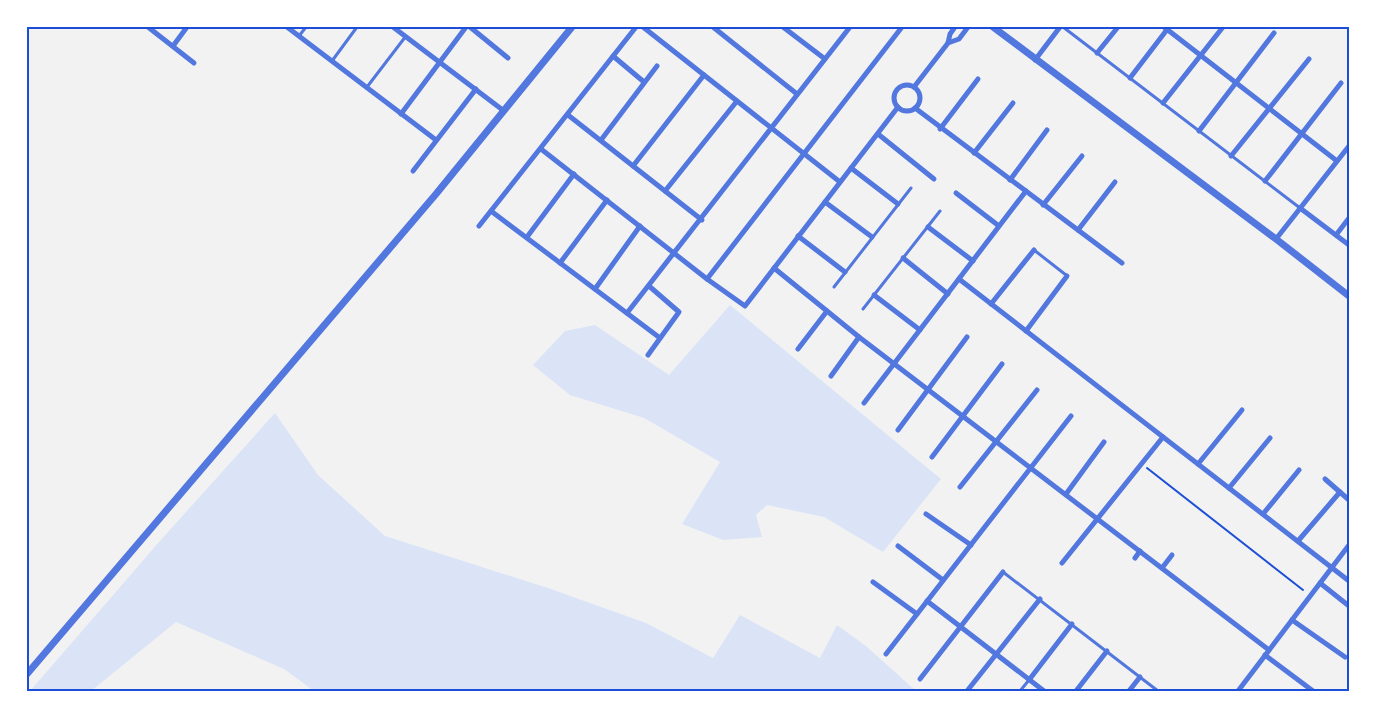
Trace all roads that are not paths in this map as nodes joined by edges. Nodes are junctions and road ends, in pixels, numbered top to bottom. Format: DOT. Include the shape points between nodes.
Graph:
graph roads {
  1 [pos="148,27"];
  2 [pos="187,27"];
  3 [pos="287,27"];
  4 [pos="306,27"];
  5 [pos="357,27"];
  6 [pos="393,27"];
  7 [pos="468,27"];
  8 [pos="572,27"];
  9 [pos="636,27"];
  10 [pos="643,27"];
  11 [pos="712,27"];
  12 [pos="783,27"];
  13 [pos="850,27"];
  14 [pos="902,27"];
  15 [pos="955,27"];
  16 [pos="968,27"];
  17 [pos="993,27"];
  18 [pos="1061,27"];
  19 [pos="1118,27"];
  20 [pos="1223,27"];
  21 [pos="1167,28"];
  22 [pos="1274,33"];
  23 [pos="299,36"];
  24 [pos="406,36"];
  25 [pos="948,43"];
  26 [pos="173,46"];
  27 [pos="1097,53"];
  28 [pos="1201,55"];
  29 [pos="613,56"];
  30 [pos="508,58"];
  31 [pos="825,59"];
  32 [pos="1309,59"];
  33 [pos="1035,60"];
  34 [pos="332,61"];
  35 [pos="439,62"];
  36 [pos="194,63"];
  37 [pos="657,66"];
  38 [pos="704,75"];
  39 [pos="1130,78"];
  40 [pos="978,79"];
  41 [pos="644,82"];
  42 [pos="1236,82"];
  43 [pos="1341,83"];
  44 [pos="367,87"];
  45 [pos="914,87"];
  46 [pos="476,89"];
  47 [pos="797,94"];
  48 [pos="737,101"];
  49 [pos="1013,103"];
  50 [pos="1163,103"];
  51 [pos="898,107"];
  52 [pos="915,108"];
  53 [pos="1269,108"];
  54 [pos="504,111"];
  55 [pos="401,114"];
  56 [pos="568,115"];
  57 [pos="771,128"];
  58 [pos="940,129"];
  59 [pos="1047,130"];
  60 [pos="1199,131"];
  61 [pos="878,134"];
  62 [pos="1302,134"];
  63 [pos="436,140"];
  64 [pos="601,140"];
  65 [pos="1349,146"];
  66 [pos="541,149"];
  67 [pos="974,153"];
  68 [pos="805,154"];
  69 [pos="1082,156"];
  70 [pos="1231,156"];
  71 [pos="1337,161"];
  72 [pos="633,166"];
  73 [pos="851,168"];
  74 [pos="413,171"];
  75 [pos="574,174"];
  76 [pos="934,179"];
  77 [pos="1010,180"];
  78 [pos="1265,181"];
  79 [pos="840,182"];
  80 [pos="1115,182"];
  81 [pos="910,188"];
  82 [pos="666,191"];
  83 [pos="1026,191"];
  84 [pos="956,193"];
  85 [pos="607,200"];
  86 [pos="825,202"];
  87 [pos="898,204"];
  88 [pos="1043,205"];
  89 [pos="1300,208"];
  90 [pos="491,211"];
  91 [pos="940,212"];
  92 [pos="1349,218"];
  93 [pos="702,220"];
  94 [pos="478,226"];
  95 [pos="640,226"];
  96 [pos="928,226"];
  97 [pos="999,226"];
  98 [pos="1078,230"];
  99 [pos="1336,235"];
  100 [pos="798,236"];
  101 [pos="527,237"];
  102 [pos="872,237"];
  103 [pos="1276,239"];
  104 [pos="1349,245"];
  105 [pos="1035,250"];
  106 [pos="675,253"];
  107 [pos="903,258"];
  108 [pos="973,261"];
  109 [pos="560,263"];
  110 [pos="1122,263"];
  111 [pos="774,268"];
  112 [pos="845,272"];
  113 [pos="1067,276"];
  114 [pos="707,279"];
  115 [pos="959,279"];
  116 [pos="649,286"];
  117 [pos="834,287"];
  118 [pos="595,289"];
  119 [pos="948,294"];
  120 [pos="874,295"];
  121 [pos="1349,296"];
  122 [pos="991,304"];
  123 [pos="863,309"];
  124 [pos="827,312"];
  125 [pos="627,313"];
  126 [pos="920,330"];
  127 [pos="1026,330"];
  128 [pos="859,337"];
  129 [pos="967,337"];
  130 [pos="660,338"];
  131 [pos="798,350"];
  132 [pos="648,356"];
  133 [pos="895,363"];
  134 [pos="1002,364"];
  135 [pos="831,376"];
  136 [pos="929,389"];
  137 [pos="1037,390"];
  138 [pos="864,403"];
  139 [pos="1242,410"];
  140 [pos="964,416"];
  141 [pos="1071,417"];
  142 [pos="898,430"];
  143 [pos="1164,437"];
  144 [pos="1270,438"];
  145 [pos="996,441"];
  146 [pos="1104,442"];
  147 [pos="932,457"];
  148 [pos="1198,464"];
  149 [pos="1032,468"];
  150 [pos="1299,470"];
  151 [pos="1325,479"];
  152 [pos="960,487"];
  153 [pos="1229,488"];
  154 [pos="1340,492"];
  155 [pos="1066,494"];
  156 [pos="1349,500"];
  157 [pos="926,513"];
  158 [pos="1263,514"];
  159 [pos="1097,518"];
  160 [pos="1298,541"];
  161 [pos="971,545"];
  162 [pos="1349,545"];
  163 [pos="898,546"];
  164 [pos="1140,551"];
  165 [pos="1172,555"];
  166 [pos="1135,558"];
  167 [pos="1062,564"];
  168 [pos="1162,567"];
  169 [pos="1332,567"];
  170 [pos="1003,572"];
  171 [pos="944,580"];
  172 [pos="1349,581"];
  173 [pos="873,582"];
  174 [pos="1320,584"];
  175 [pos="1040,600"];
  176 [pos="927,601"];
  177 [pos="1349,606"];
  178 [pos="917,614"];
  179 [pos="1292,620"];
  180 [pos="1072,624"];
  181 [pos="960,627"];
  182 [pos="1107,651"];
  183 [pos="1267,652"];
  184 [pos="886,654"];
  185 [pos="996,654"];
  186 [pos="1345,657"];
  187 [pos="27,674"];
  188 [pos="1140,677"];
  189 [pos="920,679"];
  190 [pos="1029,680"];
  191 [pos="1240,690"];
  192 [pos="967,691"];
  193 [pos="1020,691"];
  194 [pos="1044,691"];
  195 [pos="1076,691"];
  196 [pos="1129,691"];
  197 [pos="1158,691"];
  198 [pos="1313,691"];
  1 -- 26 [label="street"];
  2 -- 26 [label="street"];
  3 -- 23 [label="street"];
  4 -- 23 [label="lane"];
  5 -- 34 [label="lane"];
  6 -- 24 [label="street"];
  7 -- 30 [label="street"];
  7 -- 35 [label="street"];
  8 -- 54 [label="street"];
  9 -- 29 [label="street"];
  10 -- 38 [label="street"];
  11 -- 47 [label="street"];
  12 -- 31 [label="street"];
  13 -- 31 [label="street"];
  14 -- 68 [label="street"];
  15 -- 25 [label="street"];
  16 -- 25 [label="street" via="958,39"];
  17 -- 33 [label="street"];
  18 -- 27 [label="lane"];
  18 -- 33 [label="street"];
  19 -- 27 [label="street"];
  20 -- 28 [label="street"];
  21 -- 28 [label="street"];
  21 -- 39 [label="street"];
  22 -- 42 [label="street"];
  23 -- 34 [label="street"];
  24 -- 35 [label="street"];
  24 -- 44 [label="lane"];
  25 -- 45 [label="street"];
  26 -- 36 [label="street"];
  27 -- 39 [label="lane"];
  28 -- 42 [label="street"];
  28 -- 50 [label="street"];
  29 -- 41 [label="street"];
  29 -- 56 [label="street"];
  31 -- 47 [label="street"];
  32 -- 53 [label="street"];
  33 -- 103 [label="street"];
  34 -- 44 [label="street"];
  35 -- 46 [label="street"];
  35 -- 55 [label="street"];
  37 -- 41 [label="street"];
  38 -- 48 [label="street"];
  38 -- 72 [label="street"];
  39 -- 50 [label="lane"];
  40 -- 58 [label="street"];
  41 -- 64 [label="street"];
  42 -- 53 [label="street"];
  42 -- 60 [label="street"];
  43 -- 62 [label="street"];
  44 -- 55 [label="street"];
  45 -- 51 [label="street" via="908,85 897,90"];
  45 -- 52 [label="street" via="920,97"];
  46 -- 54 [label="street"];
  46 -- 63 [label="street"];
  47 -- 57 [label="street"];
  48 -- 57 [label="street"];
  48 -- 82 [label="street"];
  49 -- 67 [label="street"];
  50 -- 60 [label="lane"];
  51 -- 52 [label="street"];
  51 -- 61 [label="street"];
  52 -- 58 [label="street"];
  53 -- 62 [label="street"];
  53 -- 70 [label="street"];
  54 -- 187 [label="street"];
  55 -- 63 [label="street"];
  56 -- 64 [label="street"];
  56 -- 66 [label="street"];
  57 -- 68 [label="street"];
  57 -- 93 [label="street"];
  58 -- 67 [label="street"];
  59 -- 77 [label="street"];
  60 -- 70 [label="lane"];
  61 -- 73 [label="street"];
  61 -- 76 [label="street"];
  62 -- 71 [label="street"];
  62 -- 78 [label="street"];
  63 -- 74 [label="street"];
  64 -- 72 [label="street"];
  65 -- 71 [label="street"];
  66 -- 75 [label="street"];
  66 -- 90 [label="street"];
  67 -- 77 [label="street"];
  68 -- 79 [label="street"];
  68 -- 114 [label="street"];
  69 -- 88 [label="street"];
  70 -- 78 [label="lane"];
  71 -- 89 [label="street"];
  72 -- 82 [label="street"];
  73 -- 79 [label="street"];
  73 -- 87 [label="street"];
  75 -- 85 [label="street"];
  75 -- 101 [label="street"];
  77 -- 83 [label="street"];
  78 -- 89 [label="lane"];
  79 -- 86 [label="street"];
  80 -- 98 [label="street"];
  81 -- 87 [label="lane"];
  82 -- 93 [label="street"];
  83 -- 88 [label="street"];
  83 -- 97 [label="street"];
  84 -- 97 [label="street"];
  85 -- 95 [label="street"];
  85 -- 109 [label="street"];
  86 -- 100 [label="street"];
  86 -- 102 [label="street"];
  87 -- 102 [label="lane"];
  88 -- 98 [label="street"];
  89 -- 99 [label="street"];
  89 -- 103 [label="street"];
  90 -- 94 [label="street"];
  90 -- 101 [label="street"];
  91 -- 96 [label="lane"];
  92 -- 99 [label="street"];
  93 -- 106 [label="street"];
  95 -- 106 [label="street"];
  95 -- 118 [label="street"];
  96 -- 107 [label="lane"];
  96 -- 108 [label="street"];
  97 -- 108 [label="street"];
  98 -- 110 [label="street"];
  99 -- 104 [label="street"];
  100 -- 111 [label="street"];
  100 -- 112 [label="street"];
  101 -- 109 [label="street"];
  102 -- 112 [label="lane"];
  103 -- 121 [label="street"];
  105 -- 113 [label="lane"];
  105 -- 122 [label="street"];
  106 -- 114 [label="street"];
  106 -- 116 [label="street"];
  107 -- 119 [label="street"];
  107 -- 120 [label="lane"];
  108 -- 115 [label="street"];
  109 -- 118 [label="street"];
  111 -- 114 [label="street" via="745,306"];
  111 -- 124 [label="street"];
  112 -- 117 [label="lane"];
  113 -- 127 [label="street"];
  115 -- 119 [label="street"];
  115 -- 122 [label="street"];
  116 -- 125 [label="street"];
  116 -- 130 [label="street" via="679,312"];
  118 -- 125 [label="street"];
  119 -- 126 [label="street"];
  120 -- 123 [label="lane"];
  120 -- 126 [label="street"];
  122 -- 127 [label="street"];
  124 -- 128 [label="street"];
  124 -- 131 [label="street"];
  125 -- 130 [label="street"];
  126 -- 133 [label="street"];
  127 -- 143 [label="street"];
  128 -- 133 [label="street"];
  128 -- 135 [label="street"];
  129 -- 136 [label="street"];
  130 -- 132 [label="street"];
  133 -- 136 [label="street"];
  133 -- 138 [label="street"];
  134 -- 140 [label="street"];
  136 -- 140 [label="street"];
  136 -- 142 [label="street"];
  137 -- 145 [label="street"];
  139 -- 148 [label="street"];
  140 -- 145 [label="street"];
  140 -- 147 [label="street"];
  141 -- 149 [label="street"];
  143 -- 148 [label="street"];
  143 -- 159 [label="street"];
  144 -- 153 [label="street"];
  145 -- 149 [label="street"];
  145 -- 152 [label="street"];
  146 -- 155 [label="street"];
  148 -- 153 [label="street"];
  149 -- 155 [label="street"];
  149 -- 161 [label="street"];
  150 -- 158 [label="street"];
  151 -- 154 [label="street"];
  153 -- 158 [label="street"];
  154 -- 156 [label="street"];
  154 -- 160 [label="street"];
  155 -- 159 [label="street"];
  157 -- 161 [label="street"];
  158 -- 160 [label="street"];
  159 -- 164 [label="street"];
  159 -- 167 [label="street"];
  160 -- 169 [label="street"];
  161 -- 171 [label="street"];
  162 -- 169 [label="street"];
  163 -- 171 [label="street"];
  164 -- 166 [label="street"];
  164 -- 168 [label="street"];
  165 -- 168 [label="street"];
  168 -- 183 [label="street"];
  169 -- 172 [label="street"];
  169 -- 174 [label="street"];
  170 -- 175 [label="lane"];
  170 -- 181 [label="street"];
  171 -- 176 [label="street"];
  173 -- 178 [label="street"];
  174 -- 177 [label="street"];
  174 -- 179 [label="street"];
  175 -- 180 [label="lane"];
  175 -- 185 [label="street"];
  176 -- 178 [label="street"];
  176 -- 181 [label="street"];
  178 -- 184 [label="street"];
  179 -- 183 [label="street"];
  179 -- 186 [label="street"];
  180 -- 182 [label="lane"];
  180 -- 190 [label="street"];
  181 -- 185 [label="street"];
  181 -- 189 [label="street"];
  182 -- 188 [label="lane"];
  182 -- 195 [label="street"];
  183 -- 191 [label="street"];
  183 -- 198 [label="street"];
  185 -- 190 [label="street"];
  185 -- 192 [label="street"];
  188 -- 196 [label="street"];
  188 -- 197 [label="lane"];
  190 -- 193 [label="lane"];
  190 -- 194 [label="street"];
}
